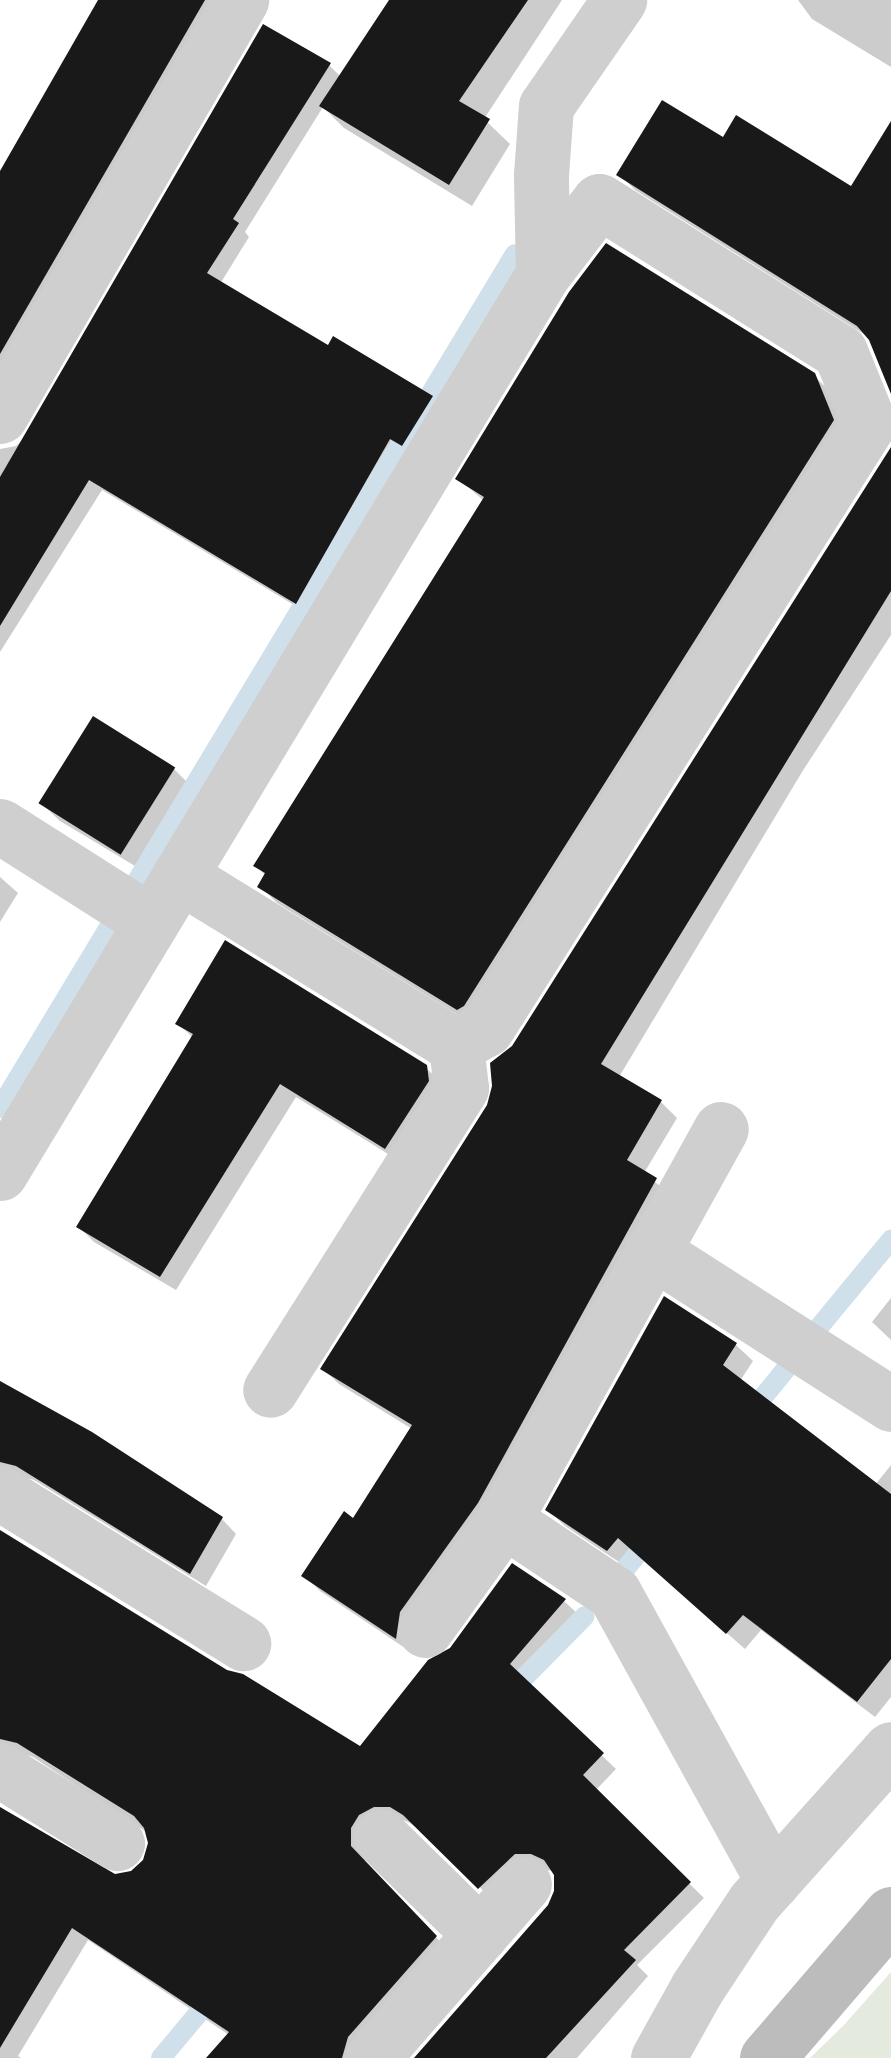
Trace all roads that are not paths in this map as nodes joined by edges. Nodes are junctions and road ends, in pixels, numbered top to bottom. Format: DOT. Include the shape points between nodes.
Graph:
graph roads {
  1 [pos="241,0"];
  2 [pos="618,0"];
  3 [pos="543,274"];
  4 [pos="872,390"];
  5 [pos="0,416"];
  6 [pos="0,826"];
  7 [pos="180,876"];
  8 [pos="132,910"];
  9 [pos="456,1046"];
  10 [pos="721,1130"];
  11 [pos="0,1174"];
  12 [pos="652,1250"];
  13 [pos="270,1390"];
  14 [pos="891,1404"];
  15 [pos="0,1493"];
  16 [pos="504,1520"];
  17 [pos="425,1630"];
  18 [pos="243,1643"];
  19 [pos="891,1749"];
  20 [pos="0,1770"];
  21 [pos="382,1836"];
  22 [pos="117,1843"];
  23 [pos="773,1881"];
  24 [pos="524,1884"];
  25 [pos="891,1914"];
  26 [pos="480,1934"];
  27 [pos="372,2058"];
  28 [pos="658,2058"];
  29 [pos="767,2058"];
  1 -- 5 [label="street"];
  2 -- 3 [label="street" via="546,106"];
  3 -- 4 [label="street" via="598,201 840,352"];
  3 -- 7 [label="street"];
  4 -- 9 [label="street" via="869,422 486,1029"];
  6 -- 8 [label="street"];
  7 -- 8 [label="street"];
  7 -- 9 [label="street"];
  8 -- 11 [label="street"];
  9 -- 13 [label="street" via="461,1088"];
  10 -- 12 [label="street"];
  12 -- 14 [label="street"];
  12 -- 16 [label="street"];
  15 -- 18 [label="street"];
  16 -- 17 [label="street"];
  16 -- 23 [label="street" via="614,1593"];
  19 -- 23 [label="street"];
  20 -- 22 [label="street"];
  21 -- 26 [label="street"];
  23 -- 28 [label="street" via="697,1988"];
  24 -- 26 [label="street"];
  25 -- 29 [label="street"];
  26 -- 27 [label="street"];
}
